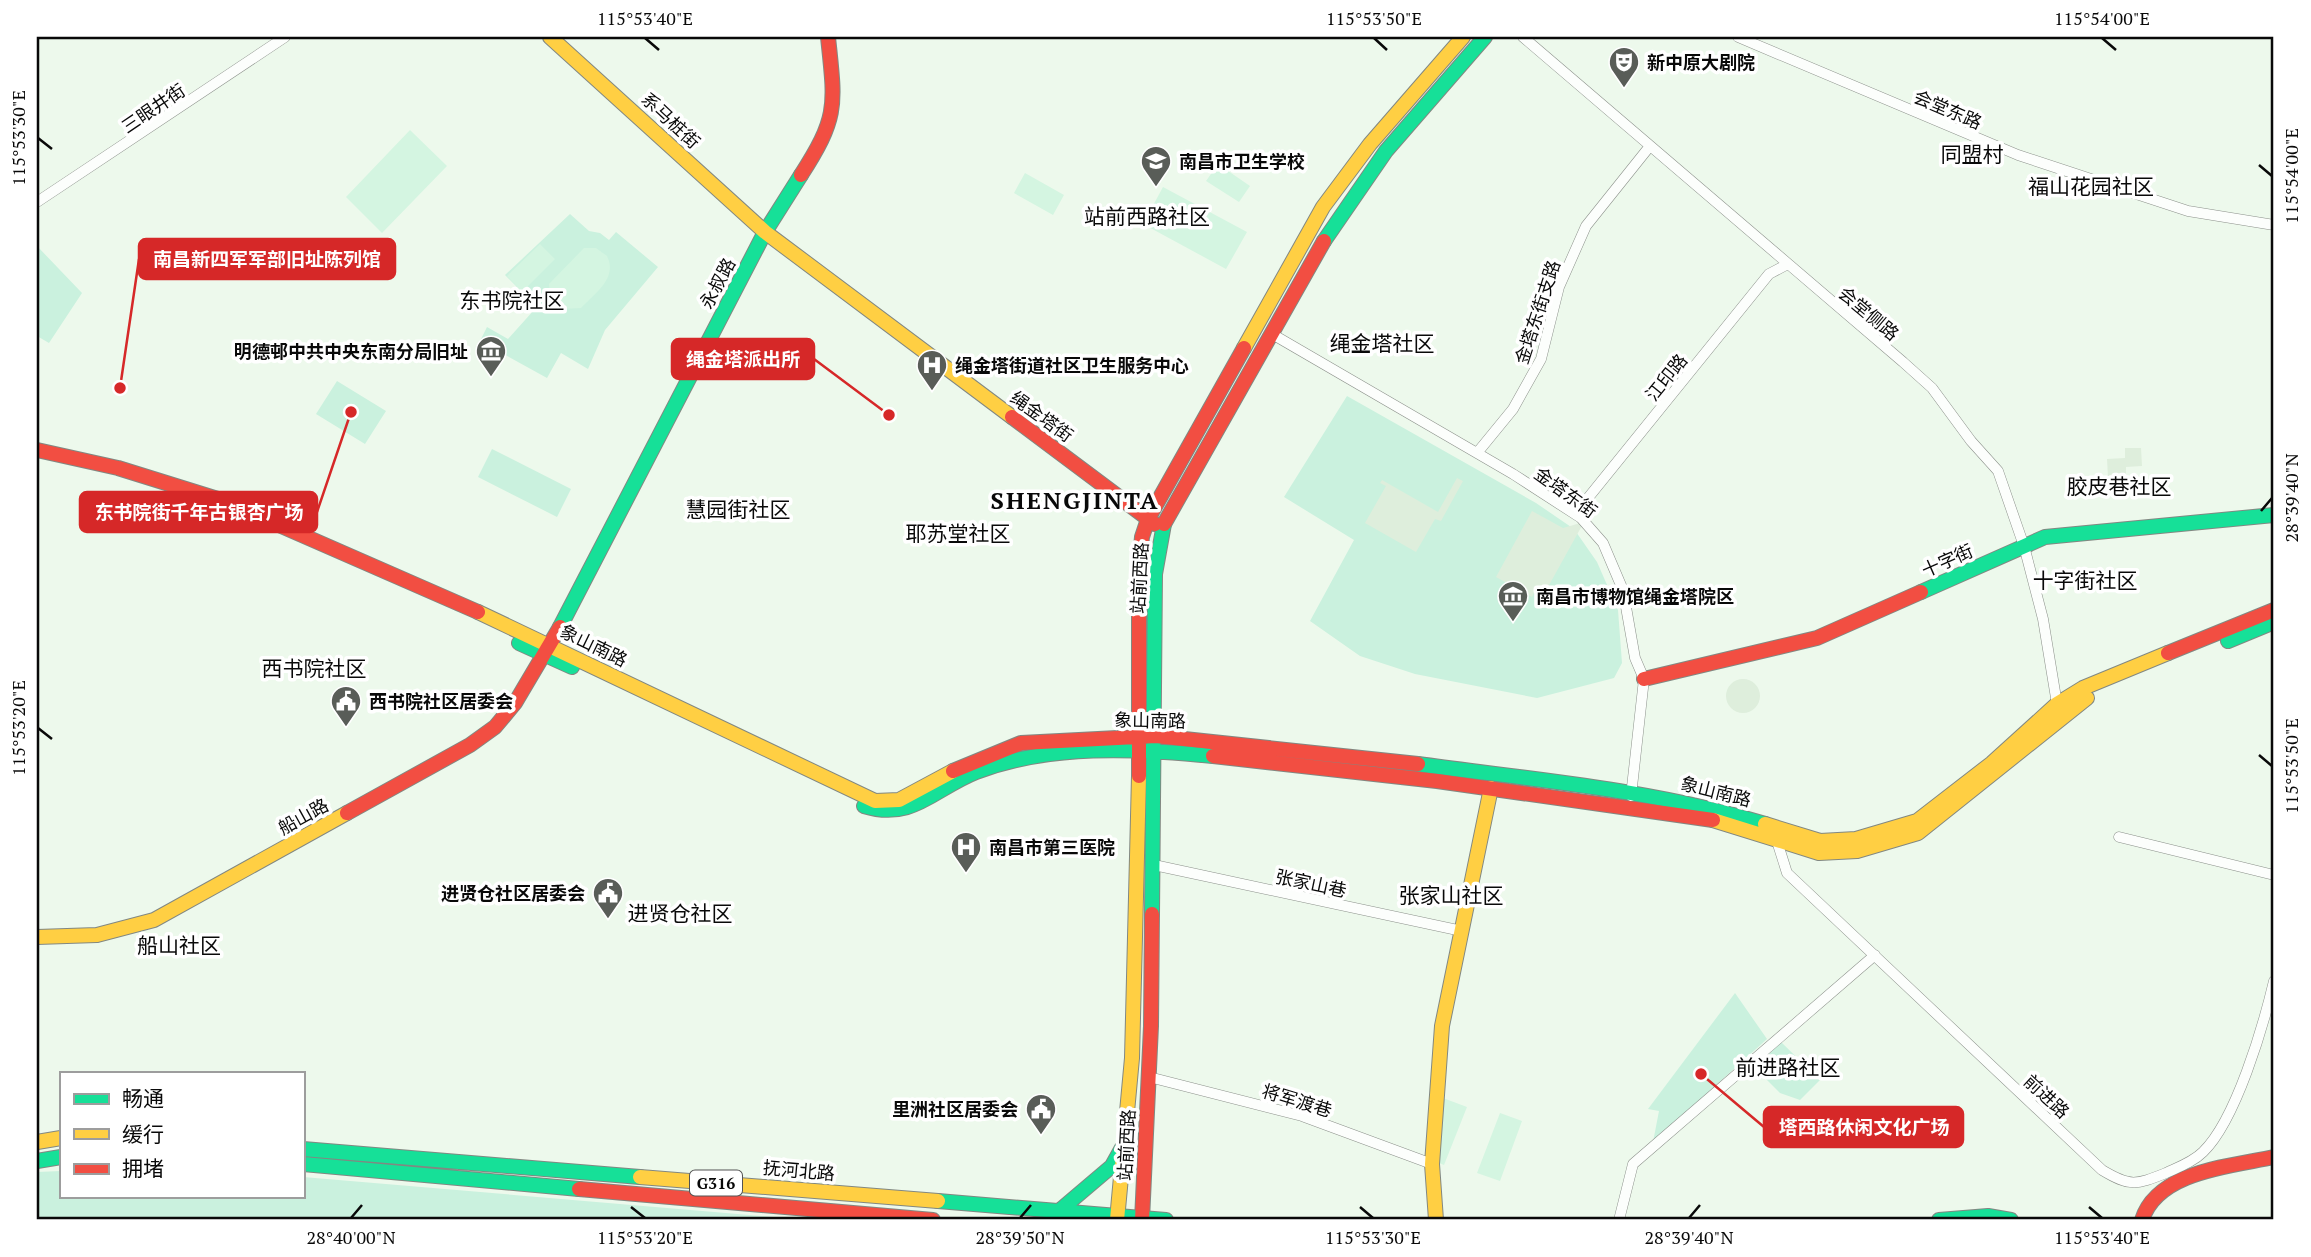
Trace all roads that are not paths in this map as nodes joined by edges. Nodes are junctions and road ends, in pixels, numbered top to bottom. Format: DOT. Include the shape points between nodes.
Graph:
graph roads {
  1 [pos="285,37"];
  2 [pos="550,37"];
  3 [pos="828,37"];
  4 [pos="1463,37"];
  5 [pos="1485,37"];
  6 [pos="1523,37"];
  7 [pos="1738,37"];
  8 [pos="1650,146"];
  9 [pos="37,202"];
  10 [pos="2274,225"];
  11 [pos="765,232"];
  12 [pos="1786,264"];
  13 [pos="1272,334"];
  14 [pos="37,450"];
  15 [pos="1477,453"];
  16 [pos="37,461"];
  17 [pos="1575,514"];
  18 [pos="2274,515"];
  19 [pos="1148,519"];
  20 [pos="1162,528"];
  21 [pos="2024,547"];
  22 [pos="2274,610"];
  23 [pos="2274,622"];
  24 [pos="548,649"];
  25 [pos="1644,679"];
  26 [pos="2057,704"];
  27 [pos="1139,743"];
  28 [pos="1155,743"];
  29 [pos="1491,788"];
  30 [pos="1631,799"];
  31 [pos="1777,834"];
  32 [pos="2119,837"];
  33 [pos="1154,865"];
  34 [pos="2274,875"];
  35 [pos="1462,930"];
  36 [pos="37,937"];
  37 [pos="1875,955"];
  38 [pos="2274,981"];
  39 [pos="1149,1077"];
  40 [pos="60,1138"];
  41 [pos="1126,1141"];
  42 [pos="37,1142"];
  43 [pos="304,1149"];
  44 [pos="60,1157"];
  45 [pos="2274,1157"];
  46 [pos="37,1161"];
  47 [pos="304,1164"];
  48 [pos="1432,1164"];
  49 [pos="1059,1211"];
  50 [pos="1117,1218"];
  51 [pos="1142,1219"];
  52 [pos="933,1220"];
  53 [pos="1166,1220"];
  54 [pos="1436,1220"];
  55 [pos="1619,1220"];
  56 [pos="1939,1220"];
  57 [pos="2011,1220"];
  58 [pos="2142,1220"];
  1 -- 9 [label="street, 三眼井街"];
  2 -- 11 [label="main road, 系马桩街"];
  3 -- 11 [label="main road, 永叔路" via="832,119"];
  4 -- 19 [label="main road, 站前西路" via="1370,144 1323,207"];
  5 -- 13 [label="main road, 站前西路" via="1386,152 1336,221"];
  6 -- 8 [label="street, 会堂侧路"];
  7 -- 10 [label="street, 会堂东路" via="2018,155 2188,211"];
  8 -- 12 [label="street, 会堂侧路"];
  8 -- 15 [label="street, 金塔东街支路" via="1586,226 1559,287 1541,359 1513,410"];
  11 -- 19 [label="main road, 绳金塔街"];
  11 -- 24 [label="main road, 永叔路"];
  12 -- 17 [label="street, 江印路" via="1769,274"];
  12 -- 21 [label="street, 会堂侧路" via="1932,388 1998,471"];
  13 -- 15 [label="street, 金塔东街"];
  13 -- 20 [label="main road, 站前西路"];
  14 -- 24 [label="main road, 象山南路" via="118,468 224,501"];
  15 -- 17 [label="street, 金塔东街"];
  16 -- 24 [label="main road, 象山南路" via="220,511"];
  17 -- 25 [label="street, 金塔东街" via="1603,543 1623,590 1635,658"];
  18 -- 21 [label="main road, 十字街" via="2045,537"];
  19 -- 20 [label="main road, 绳金塔街"];
  19 -- 27 [label="main road, 站前西路" via="1139,566"];
  20 -- 28 [label="main road, 站前西路" via="1155,574"];
  21 -- 25 [label="main road, 十字街" via="1817,638"];
  21 -- 26 [label="street, 会堂侧路" via="2043,619"];
  22 -- 26 [label="main road, 象山南路" via="2083,688"];
  23 -- 31 [label="main road, 象山南路" via="2080,701 1918,834 1857,851 1819,853"];
  24 -- 27 [label="main road, 象山南路" via="875,801 899,800 977,759 1021,743"];
  24 -- 36 [label="main road, 船山路" via="495,727 458,751 154,920 118,934"];
  25 -- 30 [label="street, 金塔东街"];
  26 -- 31 [label="main road, 象山南路" via="1992,763 1917,821 1856,839 1820,841"];
  27 -- 28 [label="main road, 象山南路"];
  27 -- 41 [label="main road, 站前西路"];
  28 -- 29 [label="main road, 象山南路"];
  28 -- 30 [label="main road, 象山南路" via="1354,756"];
  28 -- 33 [label="main road, 站前西路"];
  29 -- 30 [label="main road, 象山南路"];
  29 -- 35 [label="main road"];
  30 -- 31 [label="main road, 象山南路" via="1713,808"];
  31 -- 37 [label="street, 前进路" via="1787,873"];
  32 -- 34 [label="street"];
  33 -- 35 [label="street, 张家山巷"];
  33 -- 39 [label="main road, 站前西路"];
  35 -- 48 [label="main road" via="1442,1026"];
  37 -- 38 [label="street, 前进路" via="2102,1170 2122,1182 2139,1184 2202,1154 2219,1134 2260,1039"];
  37 -- 55 [label="street" via="1633,1164"];
  39 -- 48 [label="street, 将军渡巷" via="1301,1116"];
  39 -- 51 [label="main road, 站前西路"];
  40 -- 42 [label="main road"];
  41 -- 49 [label="main road" via="1112,1166"];
  41 -- 50 [label="main road, 站前西路"];
  43 -- 49 [label="main road, 抚河北路 / G316"];
  44 -- 46 [label="main road"];
  45 -- 58 [label="main road" via="2160,1191 2146,1206"];
  47 -- 52 [label="main road, G316"];
  48 -- 54 [label="main road"];
  49 -- 50 [label="main road, 抚河北路 / G316"];
  50 -- 51 [label="main road, 抚河北路 / G316"];
  51 -- 53 [label="main road, 抚河北路 / G316"];
  56 -- 57 [label="main road" via="1988,1216"];
}
